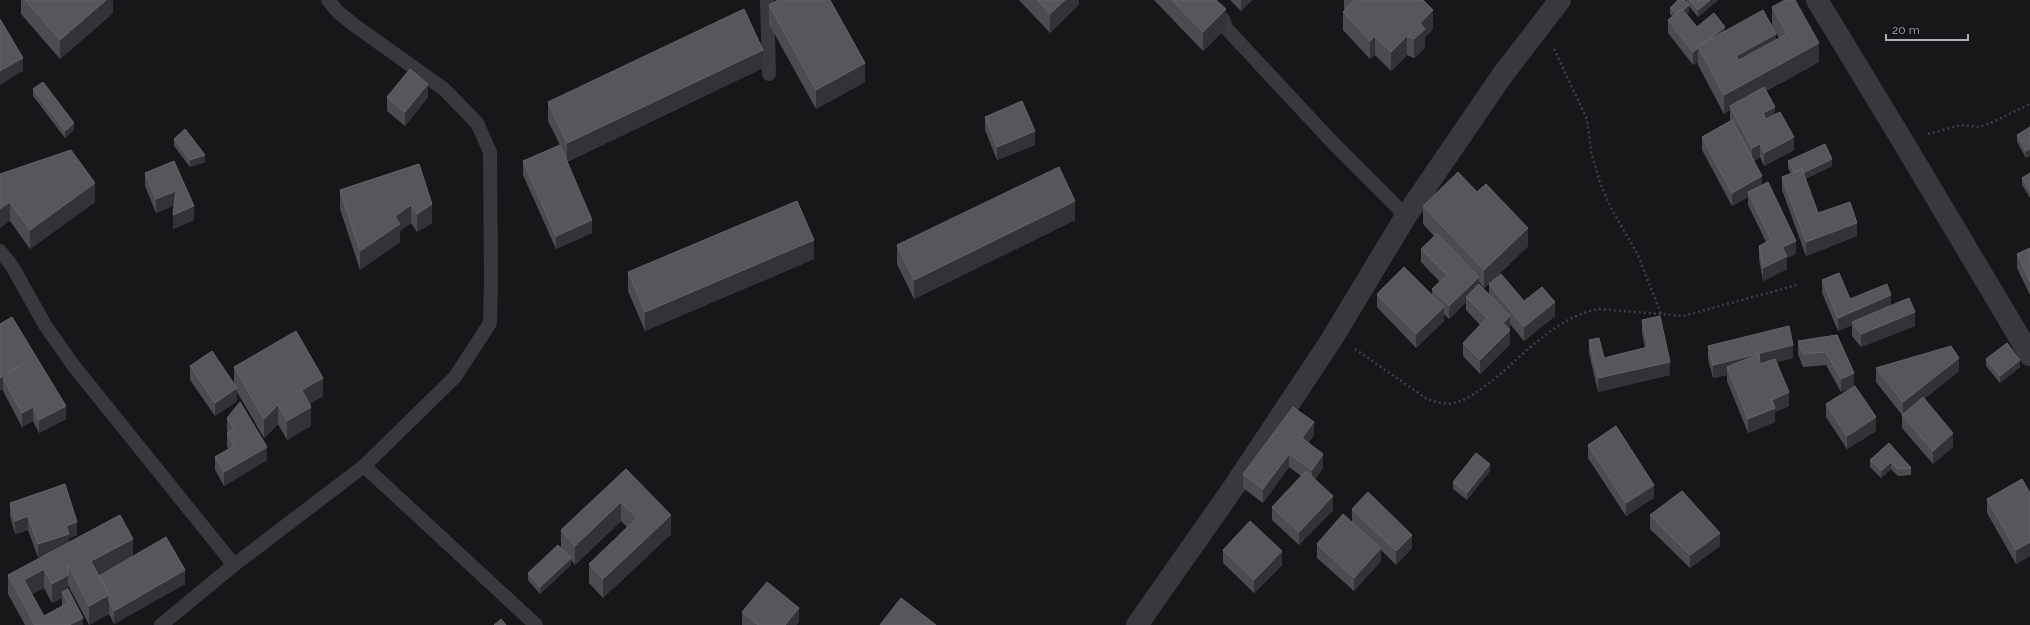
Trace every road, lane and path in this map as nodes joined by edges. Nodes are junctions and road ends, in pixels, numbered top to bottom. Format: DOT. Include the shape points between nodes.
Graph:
graph roads {
  1 [pos="328,0"];
  2 [pos="767,0"];
  3 [pos="1560,0"];
  4 [pos="1817,0"];
  5 [pos="1223,19"];
  6 [pos="1542,22"];
  7 [pos="770,74"];
  8 [pos="2030,104"];
  9 [pos="1902,140"];
  10 [pos="1406,216"];
  11 [pos="0,251"];
  12 [pos="1797,284"];
  13 [pos="1661,314"];
  14 [pos="1330,342"];
  15 [pos="2030,355"];
  16 [pos="364,466"];
  17 [pos="234,565"];
  18 [pos="161,625"];
  19 [pos="536,625"];
  20 [pos="1137,625"];
  1 -- 16 [label="lane" via="354,25 444,88 477,123 490,152 490,323 455,377"];
  2 -- 7 [label="lane"];
  3 -- 6 [label="street"];
  4 -- 9 [label="street"];
  5 -- 10 [label="lane" via="1226,28 1334,144"];
  6 -- 10 [label="street" via="1501,77"];
  6 -- 13 [label="path" via="1587,120 1591,152 1600,183 1638,255"];
  8 -- 9 [label="path" via="1979,127 1961,125"];
  9 -- 15 [label="street"];
  10 -- 14 [label="street"];
  11 -- 17 [label="lane" via="12,266 45,325 74,365"];
  12 -- 13 [label="path" via="1683,316"];
  13 -- 14 [label="path" via="1599,309 1569,319 1541,338 1471,397 1452,404 1427,399 1355,348"];
  14 -- 20 [label="street" via="1231,491"];
  16 -- 17 [label="lane"];
  16 -- 19 [label="lane"];
  17 -- 18 [label="lane"];
}
